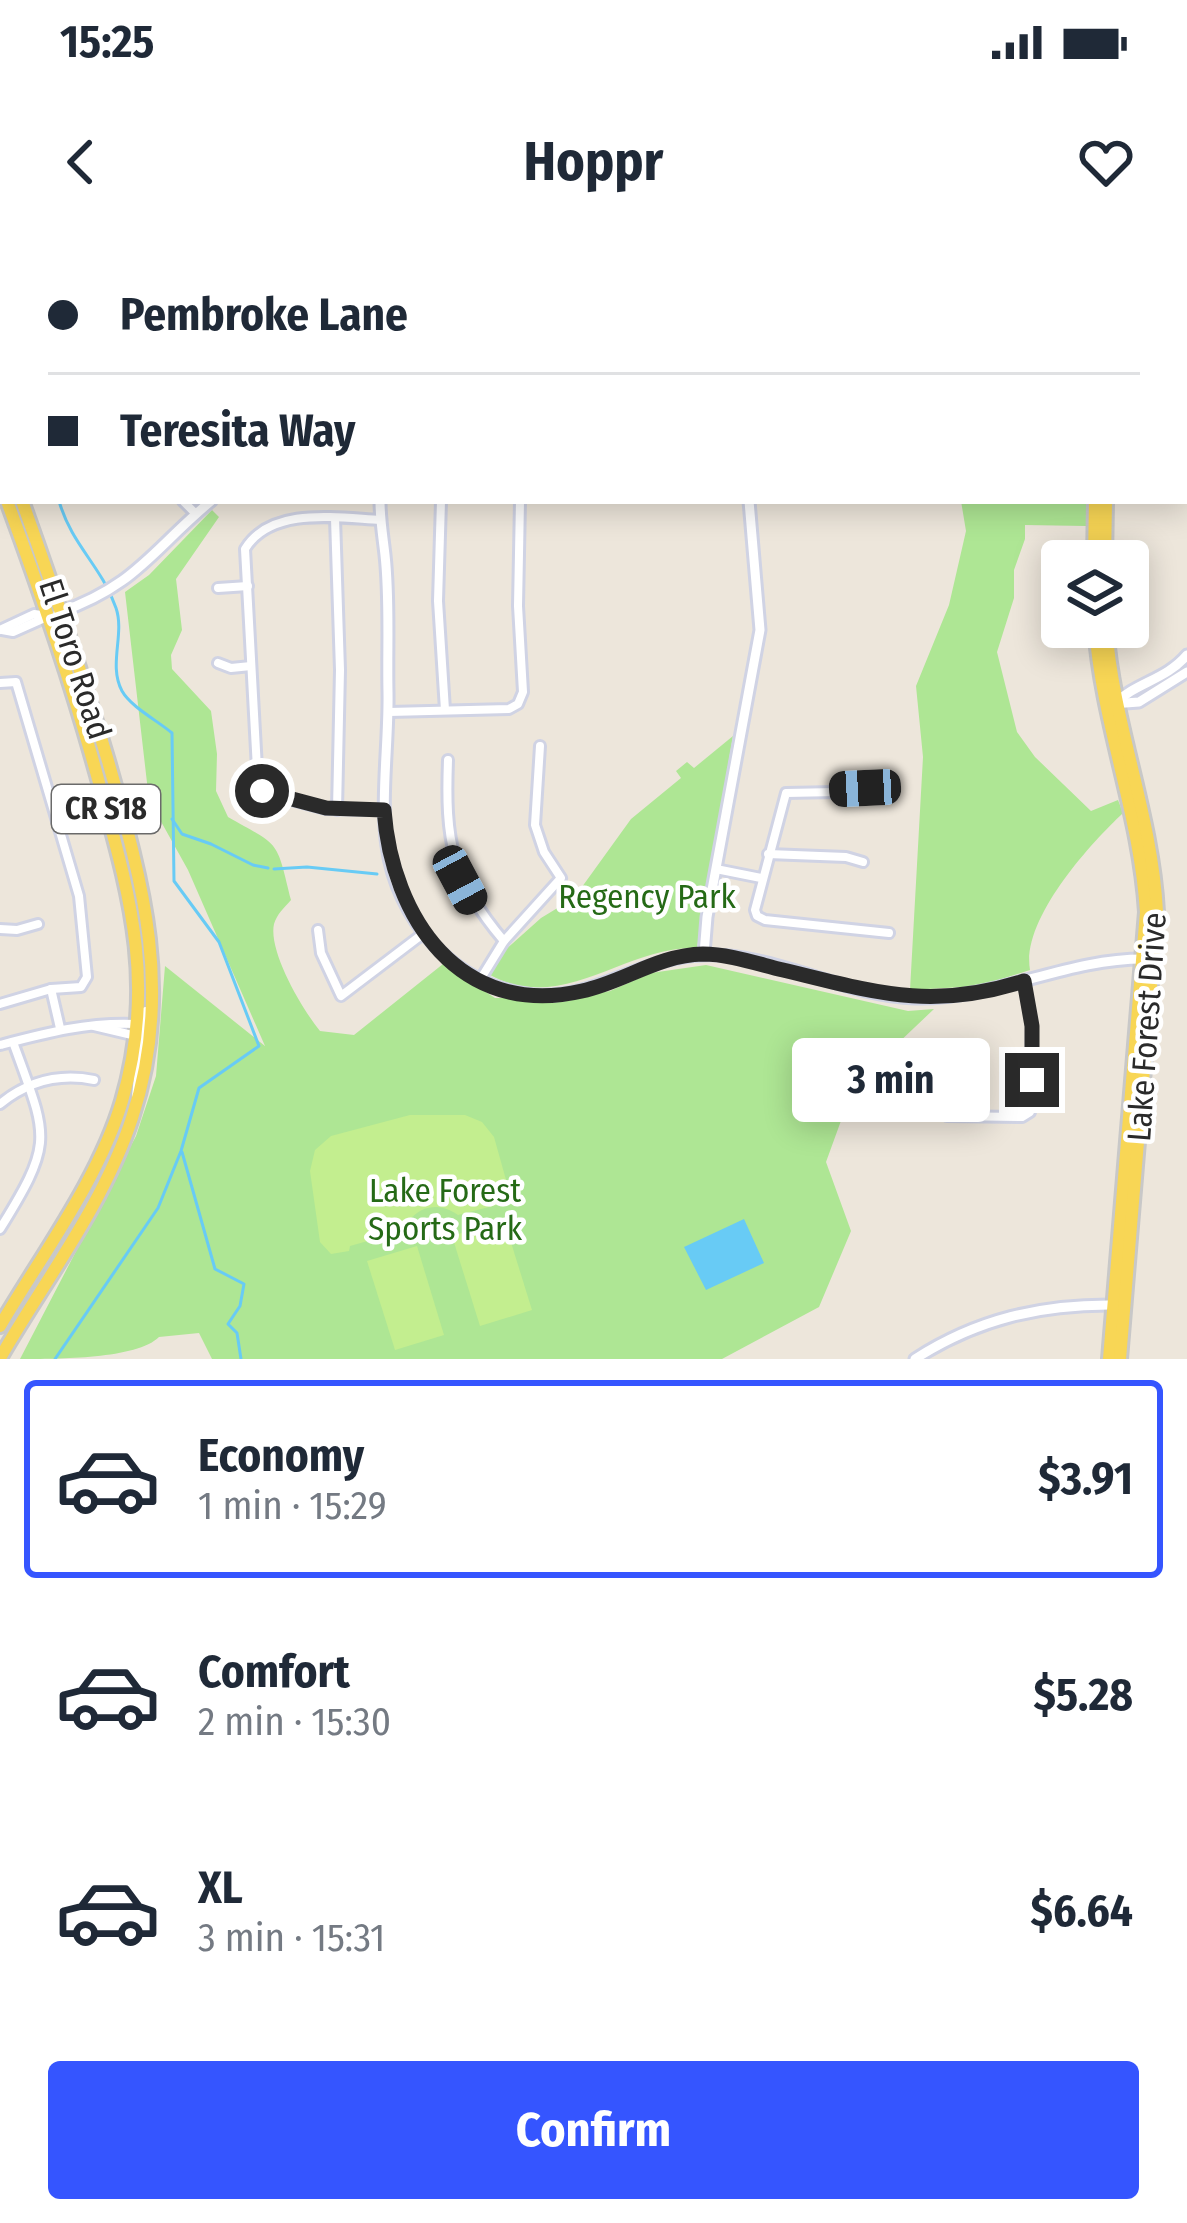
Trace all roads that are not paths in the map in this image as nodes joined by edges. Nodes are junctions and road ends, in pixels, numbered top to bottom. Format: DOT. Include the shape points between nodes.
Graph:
graph roads {
  1 [pos="8,504"];
  2 [pos="23,504"];
  3 [pos="186,504"];
  4 [pos="208,504"];
  5 [pos="380,504"];
  6 [pos="441,504"];
  7 [pos="520,504"];
  8 [pos="749,504"];
  9 [pos="1095,504"];
  10 [pos="1106,504"];
  11 [pos="196,514"];
  12 [pos="335,518"];
  13 [pos="380,520"];
  14 [pos="1094,540"];
  15 [pos="1105,540"];
  16 [pos="248,586"];
  17 [pos="218,588"];
  18 [pos="56,614"];
  19 [pos="0,630"];
  20 [pos="1099,648"];
  21 [pos="1107,648"];
  22 [pos="1187,655"];
  23 [pos="218,664"];
  24 [pos="251,666"];
  25 [pos="1187,672"];
  26 [pos="0,683"];
  27 [pos="1110,705"];
  28 [pos="445,710"];
  29 [pos="388,712"];
  30 [pos="540,746"];
  31 [pos="448,760"];
  32 [pos="887,790"];
  33 [pos="337,810"];
  34 [pos="384,810"];
  35 [pos="768,854"];
  36 [pos="863,862"];
  37 [pos="716,869"];
  38 [pos="761,878"];
  39 [pos="38,924"];
  40 [pos="0,929"];
  41 [pos="318,930"];
  42 [pos="889,933"];
  43 [pos="424,934"];
  44 [pos="504,941"];
  45 [pos="704,954"];
  46 [pos="1150,959"];
  47 [pos="152,972"];
  48 [pos="480,980"];
  49 [pos="1024,981"];
  50 [pos="51,989"];
  51 [pos="0,1004"];
  52 [pos="60,1028"];
  53 [pos="137,1029"];
  54 [pos="13,1042"];
  55 [pos="0,1045"];
  56 [pos="94,1080"];
  57 [pos="28,1085"];
  58 [pos="136,1102"];
  59 [pos="0,1104"];
  60 [pos="946,1116"];
  61 [pos="0,1229"];
  62 [pos="33,1270"];
  63 [pos="1118,1305"];
  64 [pos="0,1312"];
  65 [pos="0,1326"];
  66 [pos="0,1358"];
  67 [pos="915,1359"];
  68 [pos="1108,1359"];
  69 [pos="1120,1359"];
  1 -- 18 [label="main road, El Toro Road / CR S18"];
  2 -- 18 [label="main road, El Toro Road"];
  3 -- 11 [label="street"];
  4 -- 11 [label="street"];
  5 -- 13 [label="street"];
  6 -- 28 [label="street"];
  7 -- 28 [label="street" via="523,692 509,709"];
  8 -- 37 [label="street" via="760,630"];
  9 -- 14 [label="main road"];
  10 -- 15 [label="main road"];
  11 -- 18 [label="street" via="124,583"];
  12 -- 13 [label="street"];
  12 -- 16 [label="street" via="292,520 255,537 245,549"];
  12 -- 33 [label="street"];
  13 -- 29 [label="street"];
  16 -- 17 [label="street"];
  16 -- 24 [label="street"];
  18 -- 19 [label="street" via="34,614"];
  18 -- 47 [label="main road, El Toro Road" via="145,896"];
  18 -- 53 [label="main road, El Toro Road / CR S18" via="131,899"];
  20 -- 27 [label="main road, Lake Forest Drive"];
  21 -- 27 [label="main road, Lake Forest Drive"];
  22 -- 27 [label="street"];
  23 -- 24 [label="street"];
  24 -- 33 [label="street" via="260,789"];
  25 -- 27 [label="street" via="1139,702"];
  26 -- 50 [label="street" via="18,686 85,926 84,984"];
  27 -- 46 [label="main road, Lake Forest Drive" via="1141,855"];
  28 -- 29 [label="street"];
  29 -- 34 [label="street"];
  30 -- 44 [label="street" via="535,825 561,878"];
  31 -- 44 [label="street" via="452,857 472,902"];
  32 -- 35 [label="street" via="786,793"];
  33 -- 34 [label="street"];
  34 -- 43 [label="street" via="393,874"];
  35 -- 36 [label="street"];
  35 -- 38 [label="street"];
  37 -- 38 [label="street"];
  37 -- 45 [label="street"];
  38 -- 42 [label="street" via="760,918"];
  39 -- 40 [label="street"];
  41 -- 43 [label="street" via="341,996"];
  43 -- 48 [label="street"];
  44 -- 48 [label="street"];
  45 -- 48 [label="street" via="565,994 527,994"];
  45 -- 49 [label="street" via="904,998"];
  46 -- 49 [label="street" via="1092,961"];
  46 -- 63 [label="main road, Lake Forest Drive"];
  47 -- 53 [label="street"];
  47 -- 58 [label="main road, El Toro Road"];
  49 -- 60 [label="street" via="1030,1112"];
  50 -- 51 [label="street"];
  50 -- 52 [label="street"];
  52 -- 53 [label="street" via="108,1022"];
  52 -- 54 [label="street"];
  53 -- 58 [label="street, El Toro Road / CR S18"];
  53 -- 62 [label="main road, El Toro Road / CR S18" via="107,1141"];
  54 -- 55 [label="street"];
  54 -- 57 [label="street"];
  56 -- 57 [label="street"];
  57 -- 59 [label="street"];
  57 -- 61 [label="street" via="41,1156"];
  58 -- 66 [label="main road, El Toro Road / CR S18" via="90,1208"];
  62 -- 64 [label="main road"];
  62 -- 65 [label="main road, El Toro Road / CR S18"];
  63 -- 67 [label="street" via="1004,1317"];
  63 -- 68 [label="main road, Lake Forest Drive"];
  63 -- 69 [label="main road, Lake Forest Drive"];
}
